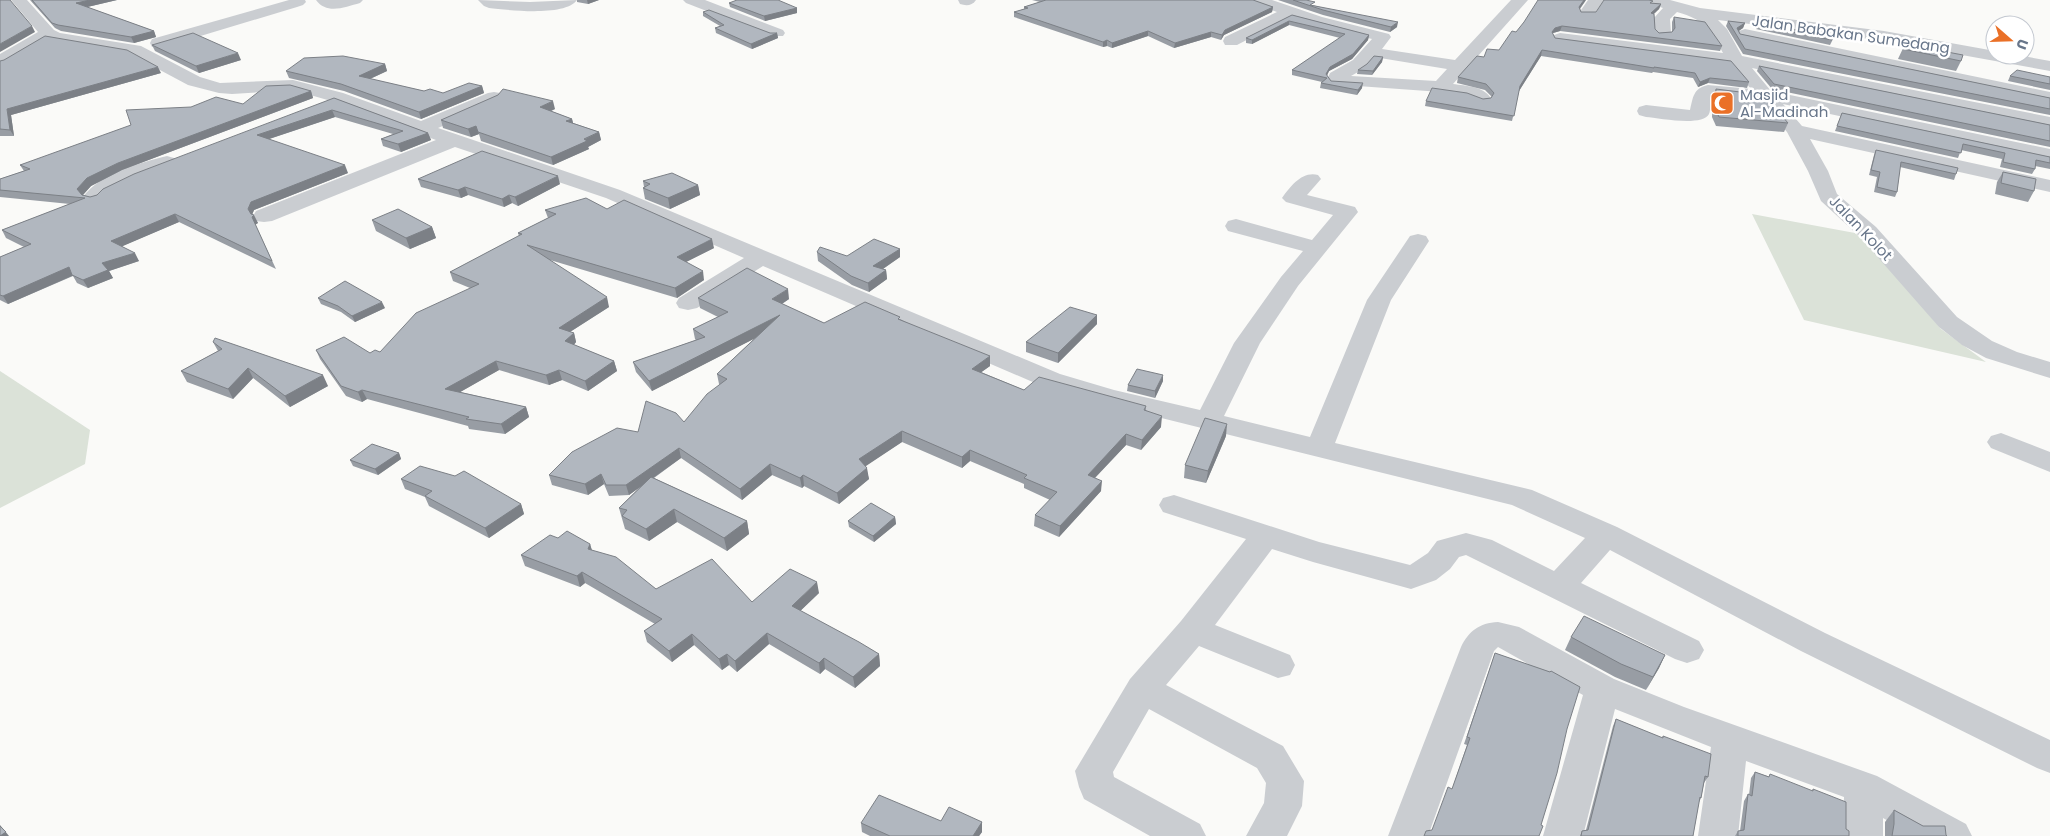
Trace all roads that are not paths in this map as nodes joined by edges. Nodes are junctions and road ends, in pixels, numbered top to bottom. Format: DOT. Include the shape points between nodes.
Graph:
graph roads {
  1 [pos="19,0"];
  2 [pos="297,0"];
  3 [pos="324,0"];
  4 [pos="355,0"];
  5 [pos="486,0"];
  6 [pos="569,0"];
  7 [pos="690,0"];
  8 [pos="1256,0"];
  9 [pos="1520,0"];
  10 [pos="1596,0"];
  11 [pos="1653,0"];
  12 [pos="1674,6"];
  13 [pos="1290,12"];
  14 [pos="1587,13"];
  15 [pos="1699,13"];
  16 [pos="1719,29"];
  17 [pos="48,33"];
  18 [pos="777,33"];
  19 [pos="1663,33"];
  20 [pos="1560,38"];
  21 [pos="1231,41"];
  22 [pos="135,50"];
  23 [pos="1372,52"];
  24 [pos="1735,60"];
  25 [pos="0,61"];
  26 [pos="1458,66"];
  27 [pos="2050,66"];
  28 [pos="1441,87"];
  29 [pos="1766,96"];
  30 [pos="337,97"];
  31 [pos="494,97"];
  32 [pos="2050,97"];
  33 [pos="1482,98"];
  34 [pos="310,108"];
  35 [pos="1646,111"];
  36 [pos="2050,123"];
  37 [pos="421,128"];
  38 [pos="1795,130"];
  39 [pos="454,140"];
  40 [pos="187,155"];
  41 [pos="2050,155"];
  42 [pos="1311,179"];
  43 [pos="2050,186"];
  44 [pos="94,197"];
  45 [pos="264,216"];
  46 [pos="1236,226"];
  47 [pos="1418,241"];
  48 [pos="1317,248"];
  49 [pos="761,257"];
  50 [pos="688,302"];
  51 [pos="2050,370"];
  52 [pos="1208,421"];
  53 [pos="2001,442"];
  54 [pos="1320,448"];
  55 [pos="2050,464"];
  56 [pos="1174,505"];
  57 [pos="1266,535"];
  58 [pos="1606,535"];
  59 [pos="1559,586"];
  60 [pos="1193,630"];
  61 [pos="1688,650"];
  62 [pos="1278,665"];
  63 [pos="1142,689"];
  64 [pos="1602,690"];
  65 [pos="1730,740"];
  66 [pos="2050,757"];
  67 [pos="1863,788"];
  68 [pos="1186,836"];
  69 [pos="1266,836"];
  70 [pos="1408,836"];
  71 [pos="1563,836"];
  72 [pos="1718,836"];
  73 [pos="1863,836"];
  74 [pos="1952,836"];
  1 -- 17 [label="street"];
  2 -- 22 [label="street"];
  3 -- 4 [label="street" via="334,5"];
  5 -- 6 [label="street" via="489,4 540,7"];
  7 -- 18 [label="street"];
  8 -- 13 [label="street"];
  9 -- 26 [label="street"];
  10 -- 14 [label="street"];
  11 -- 12 [label="street, Jalan Babakan Sumedang"];
  12 -- 15 [label="street, Jalan Babakan Sumedang"];
  12 -- 19 [label="street" via="1662,18"];
  13 -- 21 [label="street"];
  13 -- 23 [label="street" via="1384,37"];
  15 -- 16 [label="street, Jalan Kolot"];
  15 -- 27 [label="street, Jalan Babakan Sumedang" via="1884,36"];
  16 -- 24 [label="street, Jalan Kolot"];
  16 -- 32 [label="street"];
  17 -- 22 [label="street" via="63,39"];
  17 -- 25 [label="street"];
  20 -- 24 [label="street"];
  22 -- 30 [label="street" via="194,80 219,88 293,85"];
  23 -- 26 [label="street"];
  23 -- 28 [label="street" via="1336,80"];
  24 -- 29 [label="street, Jalan Kolot"];
  24 -- 36 [label="street"];
  26 -- 28 [label="street"];
  28 -- 33 [label="street" via="1471,92"];
  29 -- 35 [label="street" via="1708,90 1701,96 1700,113 1692,116"];
  29 -- 38 [label="street, Jalan Kolot"];
  29 -- 41 [label="street"];
  30 -- 34 [label="street"];
  30 -- 37 [label="street"];
  31 -- 37 [label="street"];
  37 -- 39 [label="street"];
  38 -- 43 [label="street"];
  38 -- 51 [label="street, Jalan Kolot" via="1818,171 1828,197 1868,232 1948,322 1994,353"];
  39 -- 45 [label="street"];
  39 -- 49 [label="street" via="613,194"];
  40 -- 44 [label="street" via="122,180 99,191"];
  42 -- 48 [label="street" via="1292,198 1347,212"];
  46 -- 48 [label="street"];
  47 -- 54 [label="street" via="1378,300"];
  48 -- 52 [label="street" via="1247,343"];
  49 -- 50 [label="street"];
  49 -- 52 [label="street" via="1051,380"];
  52 -- 54 [label="street"];
  53 -- 55 [label="street"];
  54 -- 58 [label="street" via="1521,497"];
  56 -- 57 [label="street"];
  57 -- 59 [label="street" via="1411,577 1425,572 1448,549 1466,544 1482,548"];
  57 -- 60 [label="street"];
  58 -- 59 [label="street"];
  58 -- 66 [label="street" via="1813,642"];
  59 -- 61 [label="street"];
  60 -- 62 [label="street"];
  60 -- 63 [label="street"];
  63 -- 68 [label="street" via="1094,771 1098,787"];
  63 -- 69 [label="street" via="1270,757 1285,781 1283,806"];
  64 -- 65 [label="street"];
  64 -- 70 [label="street" via="1507,636 1494,634 1484,638"];
  64 -- 71 [label="street"];
  65 -- 67 [label="street"];
  65 -- 72 [label="street"];
  67 -- 73 [label="street"];
  67 -- 74 [label="street"];
}
